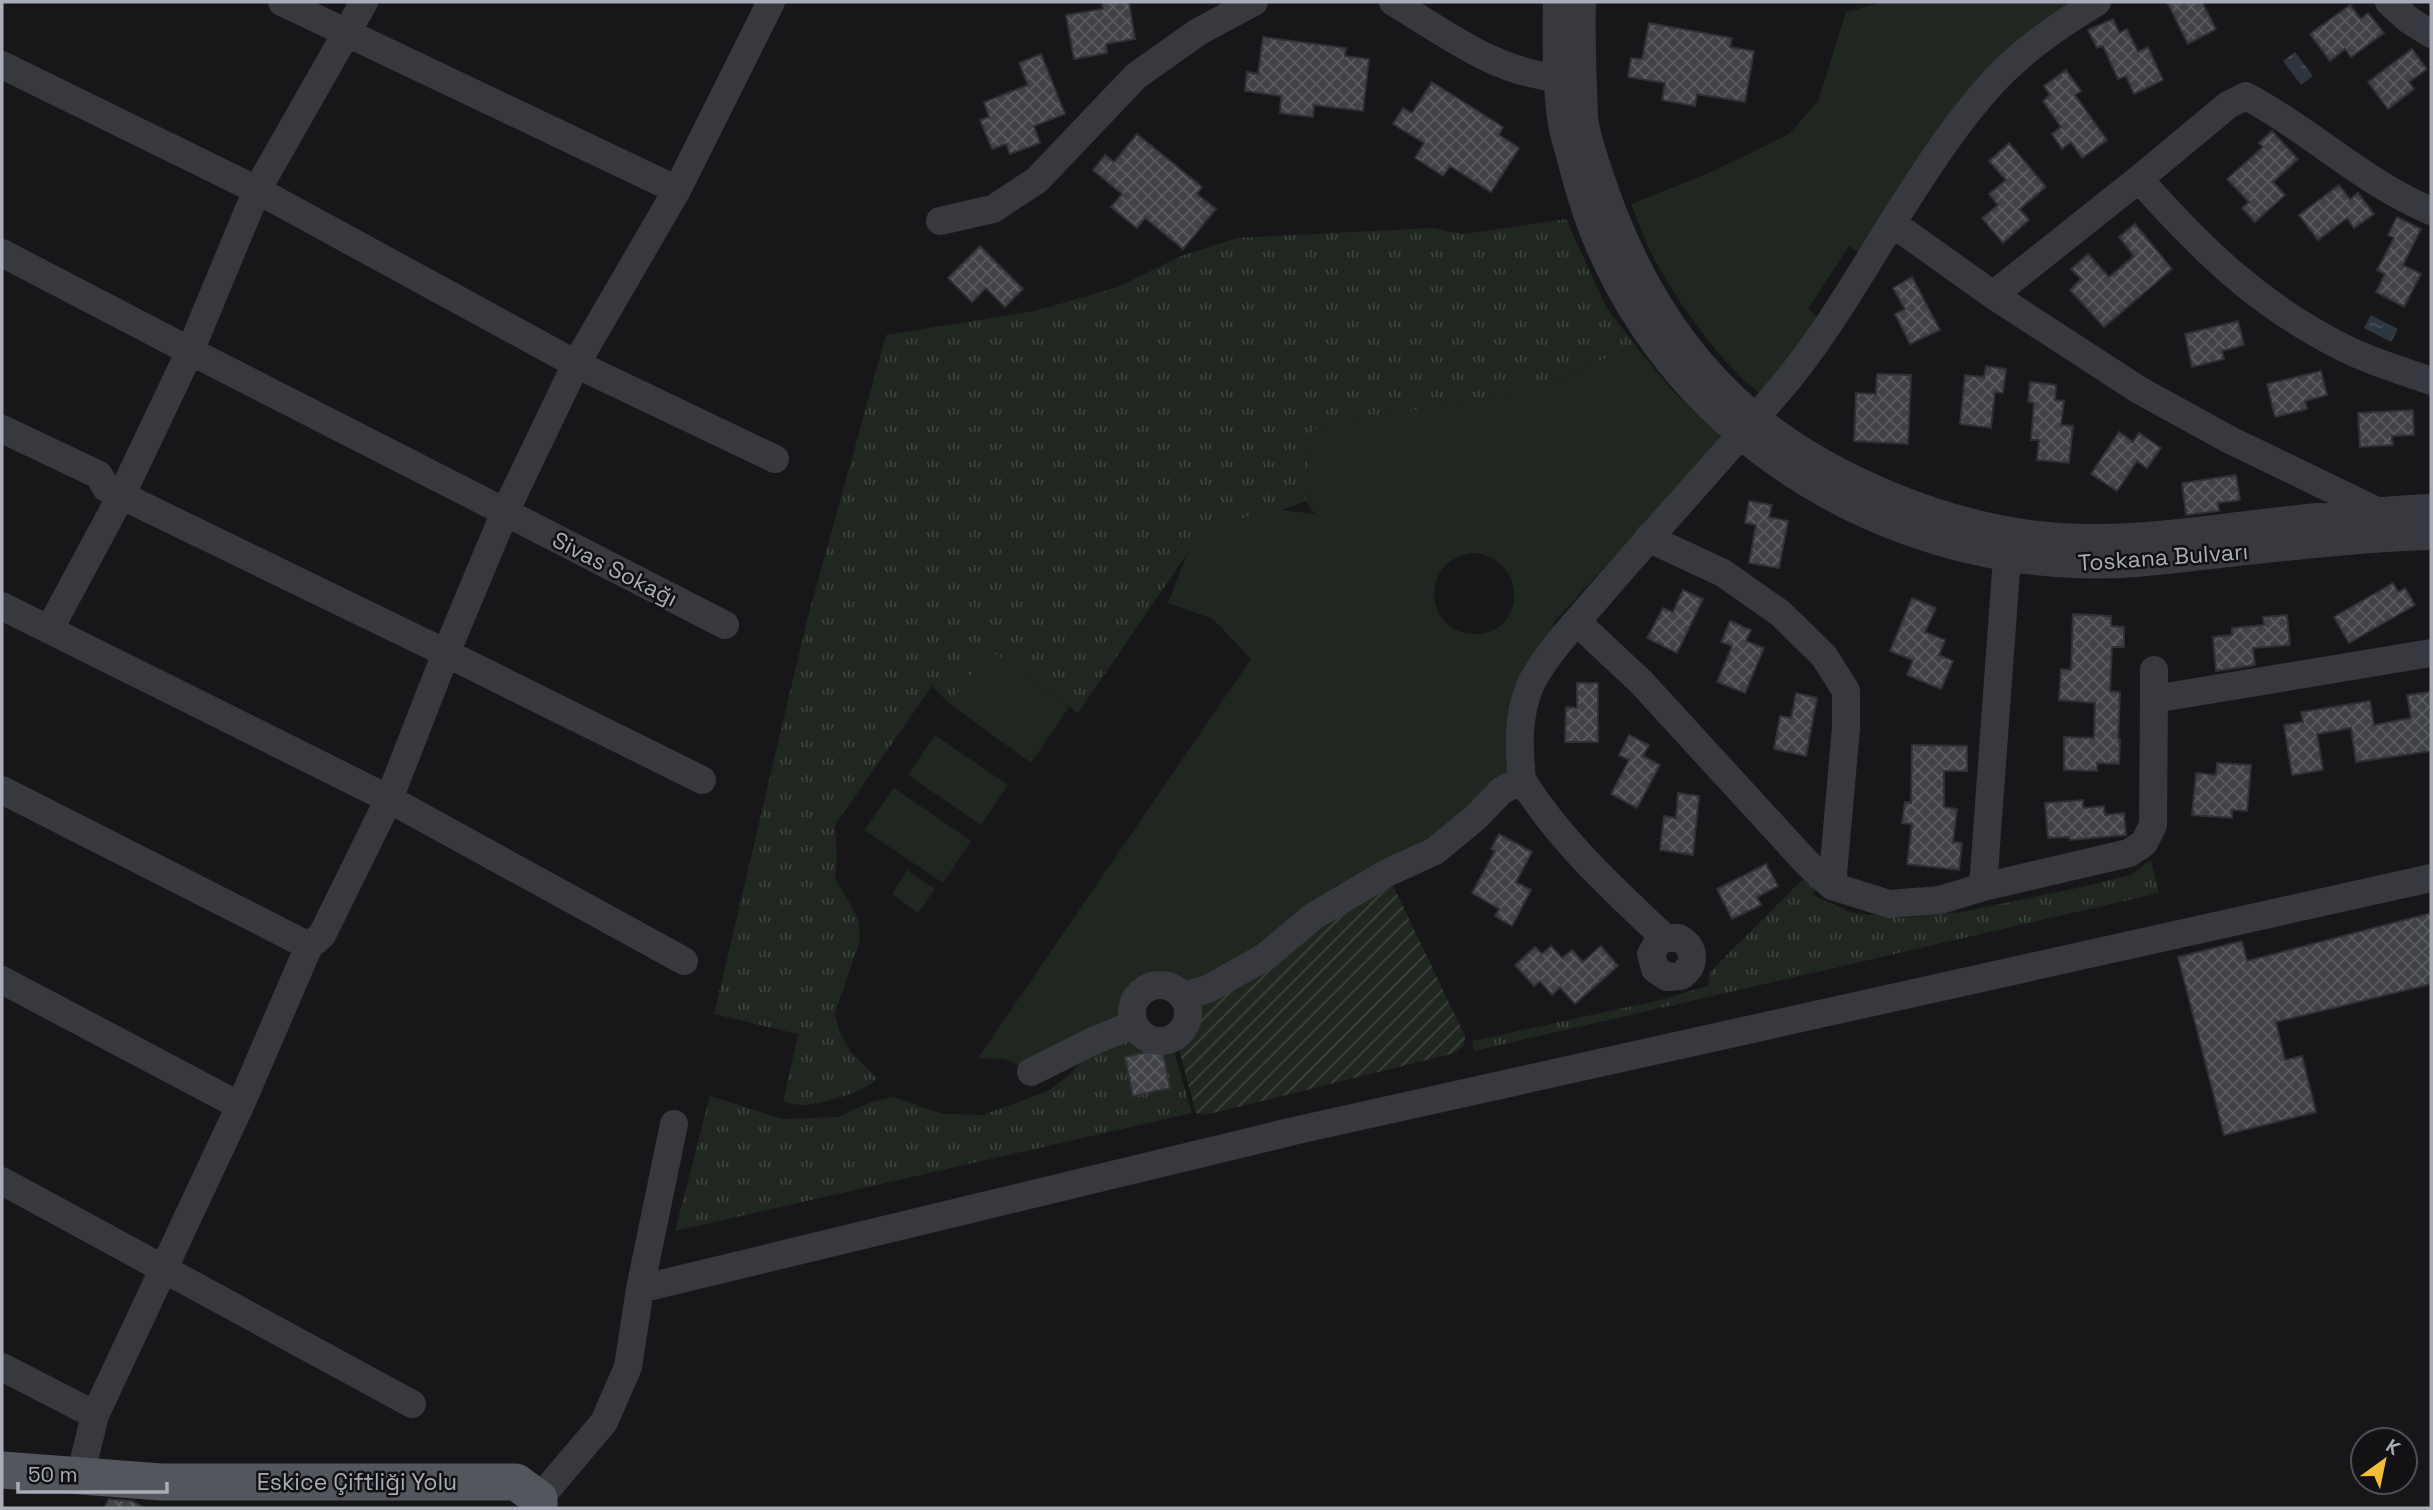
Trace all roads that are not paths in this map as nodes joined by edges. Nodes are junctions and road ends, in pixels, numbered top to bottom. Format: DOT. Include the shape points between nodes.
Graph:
graph roads {
  1 [pos="282,2"];
  2 [pos="365,2"];
  3 [pos="771,2"];
  4 [pos="1254,2"];
  5 [pos="1393,2"];
  6 [pos="1557,2"];
  7 [pos="1582,2"];
  8 [pos="2097,2"];
  9 [pos="2389,2"];
  10 [pos="345,32"];
  11 [pos="2431,34"];
  12 [pos="2,65"];
  13 [pos="1558,78"];
  14 [pos="2138,179"];
  15 [pos="257,190"];
  16 [pos="677,190"];
  17 [pos="2431,211"];
  18 [pos="940,220"];
  19 [pos="1892,223"];
  20 [pos="2,253"];
  21 [pos="1993,295"];
  22 [pos="190,351"];
  23 [pos="576,364"];
  24 [pos="2431,381"];
  25 [pos="1748,427"];
  26 [pos="2,429"];
  27 [pos="775,460"];
  28 [pos="121,496"];
  29 [pos="2431,508"];
  30 [pos="505,512"];
  31 [pos="2377,524"];
  32 [pos="2431,536"];
  33 [pos="1648,538"];
  34 [pos="2007,557"];
  35 [pos="2,606"];
  36 [pos="1577,622"];
  37 [pos="725,625"];
  38 [pos="49,630"];
  39 [pos="446,653"];
  40 [pos="2431,653"];
  41 [pos="2154,670"];
  42 [pos="2154,699"];
  43 [pos="702,780"];
  44 [pos="1521,780"];
  45 [pos="2,790"];
  46 [pos="389,799"];
  47 [pos="2431,878"];
  48 [pos="1832,886"];
  49 [pos="1983,887"];
  50 [pos="1665,938"];
  51 [pos="309,946"];
  52 [pos="684,961"];
  53 [pos="2,980"];
  54 [pos="1183,996"];
  55 [pos="1134,1024"];
  56 [pos="1031,1072"];
  57 [pos="240,1106"];
  58 [pos="674,1124"];
  59 [pos="2,1181"];
  60 [pos="164,1268"];
  61 [pos="640,1289"];
  62 [pos="2,1367"];
  63 [pos="412,1404"];
  64 [pos="95,1415"];
  65 [pos="2,1470"];
  66 [pos="80,1477"];
  67 [pos="539,1504"];
  1 -- 10 [label="street"];
  2 -- 10 [label="street"];
  3 -- 16 [label="street"];
  4 -- 18 [label="street" via="1198,32 1136,76 1037,180 993,208"];
  5 -- 13 [label="street" via="1488,59 1533,76"];
  6 -- 13 [label="street, Toskana Bulvarı"];
  7 -- 25 [label="street, Toskana Bulvarı" via="1585,123 1599,176 1641,276"];
  8 -- 19 [label="street" via="2063,22 1997,78 1955,129"];
  9 -- 11 [label="street"];
  10 -- 15 [label="street"];
  10 -- 16 [label="street"];
  12 -- 15 [label="street"];
  13 -- 25 [label="street, Toskana Bulvarı" via="1561,118 1581,198 1618,288 1643,327 1706,404"];
  14 -- 17 [label="street" via="2228,105 2246,96 2347,163"];
  14 -- 21 [label="street"];
  14 -- 24 [label="street" via="2232,275 2280,310 2347,349"];
  15 -- 22 [label="street"];
  15 -- 23 [label="street"];
  16 -- 23 [label="street"];
  19 -- 21 [label="street"];
  19 -- 25 [label="street" via="1829,323"];
  20 -- 22 [label="street, Sivas Sokağı"];
  21 -- 31 [label="street" via="2139,390"];
  22 -- 28 [label="street"];
  22 -- 30 [label="street, Sivas Sokağı"];
  23 -- 27 [label="street"];
  23 -- 30 [label="street"];
  25 -- 31 [label="street, Toskana Bulvarı" via="1927,511 2039,535 2122,537"];
  25 -- 33 [label="street"];
  25 -- 34 [label="street, Toskana Bulvarı" via="1839,501 1895,527 1959,548"];
  26 -- 28 [label="street" via="99,475 106,488"];
  28 -- 38 [label="street"];
  28 -- 39 [label="street"];
  29 -- 31 [label="street, Toskana Bulvarı"];
  30 -- 37 [label="street, Sivas Sokağı"];
  30 -- 39 [label="street"];
  31 -- 32 [label="street, Toskana Bulvarı"];
  31 -- 34 [label="street, Toskana Bulvarı" via="2160,561 2074,564"];
  33 -- 36 [label="street"];
  33 -- 48 [label="street" via="1723,573 1780,613 1824,656 1846,691"];
  34 -- 49 [label="street"];
  35 -- 38 [label="street"];
  36 -- 44 [label="street" via="1531,684 1521,715"];
  36 -- 48 [label="street" via="1641,682"];
  38 -- 46 [label="street"];
  39 -- 43 [label="street"];
  39 -- 46 [label="street"];
  40 -- 42 [label="street"];
  41 -- 42 [label="street"];
  42 -- 49 [label="street" via="2153,825 2144,843 2129,853"];
  44 -- 50 [label="street" via="1567,841"];
  44 -- 54 [label="street" via="1501,790 1435,851 1314,916 1265,957 1208,989"];
  45 -- 51 [label="street"];
  46 -- 51 [label="street" via="321,935"];
  46 -- 52 [label="street"];
  47 -- 61 [label="street" via="1312,1127"];
  48 -- 49 [label="street" via="1889,904 1940,900"];
  51 -- 57 [label="street"];
  53 -- 57 [label="street"];
  54 -- 55 [label="street" via="1168,985 1150,986 1136,998"];
  54 -- 55 [label="street" via="1189,1015 1173,1038 1155,1041"];
  55 -- 56 [label="street"];
  57 -- 60 [label="street"];
  58 -- 61 [label="street"];
  59 -- 60 [label="street"];
  60 -- 63 [label="street"];
  60 -- 64 [label="street"];
  61 -- 67 [label="street" via="628,1367 604,1422"];
  62 -- 64 [label="street"];
  64 -- 66 [label="street"];
  65 -- 66 [label="main road, Eskice Çiftliği Yolu"];
  66 -- 67 [label="main road, Eskice Çiftliği Yolu" via="161,1482 516,1482"];
}
